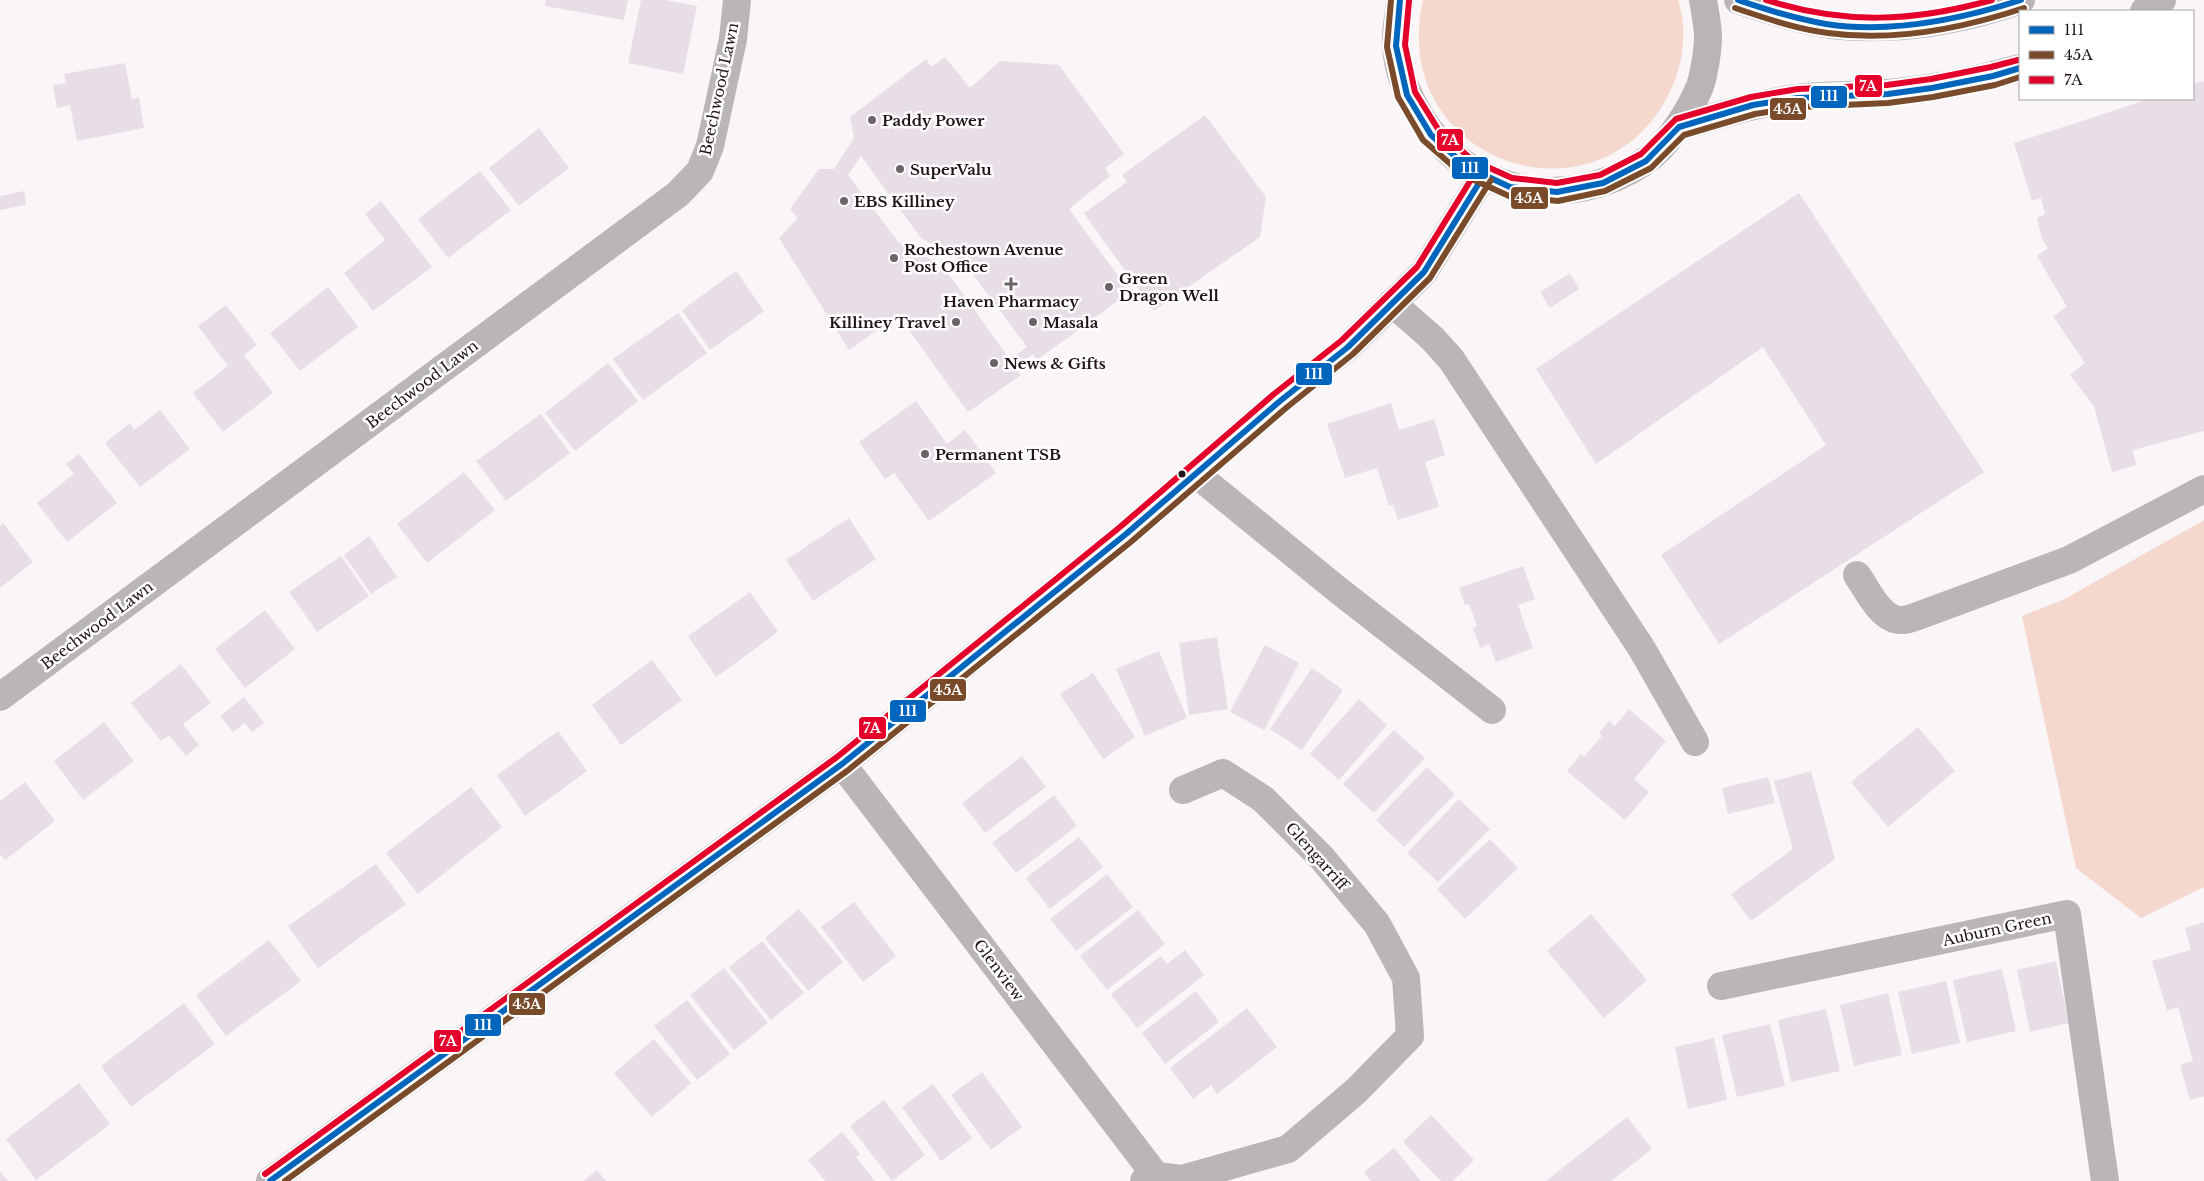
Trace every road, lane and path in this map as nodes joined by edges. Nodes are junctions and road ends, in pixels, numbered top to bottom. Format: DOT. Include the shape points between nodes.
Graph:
graph roads {
  1 [pos="737,0"];
  2 [pos="1400,0"];
  3 [pos="1703,0"];
  4 [pos="1738,0"];
  5 [pos="2020,0"];
  6 [pos="2162,0"];
  7 [pos="2146,10"];
  8 [pos="2019,68"];
  9 [pos="1679,127"];
  10 [pos="1484,175"];
  11 [pos="1392,304"];
  12 [pos="1196,475"];
  13 [pos="2204,489"];
  14 [pos="1858,575"];
  15 [pos="0,697"];
  16 [pos="1492,710"];
  17 [pos="1695,742"];
  18 [pos="842,764"];
  19 [pos="1183,790"];
  20 [pos="1721,986"];
  21 [pos="1407,996"];
  22 [pos="1150,1178"];
  23 [pos="278,1179"];
  24 [pos="2105,1181"];
  1 -- 15 [label="street, Beechwood Lawn" via="710,146 700,171 678,194"];
  2 -- 10 [label="main road" via="1396,46 1407,95 1431,135 1466,167"];
  3 -- 9 [label="main road" via="1708,38 1700,85"];
  4 -- 5 [label="main road" via="1798,18 1840,26 1884,27 1942,20"];
  6 -- 7 [label="main road"];
  8 -- 9 [label="main road" via="1994,76 1888,94 1798,98 1753,106"];
  9 -- 10 [label="main road" via="1646,161 1603,183 1557,192 1510,187"];
  10 -- 11 [label="main road" via="1424,272"];
  11 -- 12 [label="main road" via="1348,347"];
  11 -- 17 [label="street" via="1451,359 1642,650"];
  12 -- 16 [label="street"];
  12 -- 18 [label="main road"];
  13 -- 14 [label="street" via="2069,560 1900,621 1890,617 1878,605"];
  18 -- 22 [label="street, Glenview"];
  18 -- 23 [label="main road"];
  19 -- 21 [label="street, Glengarriff" via="1223,773 1264,799 1322,858 1377,924 1406,978"];
  20 -- 24 [label="street, Auburn Green" via="2067,914"];
  21 -- 22 [label="street, Glenview" via="1410,1036 1356,1091 1288,1150 1182,1179"];
}
